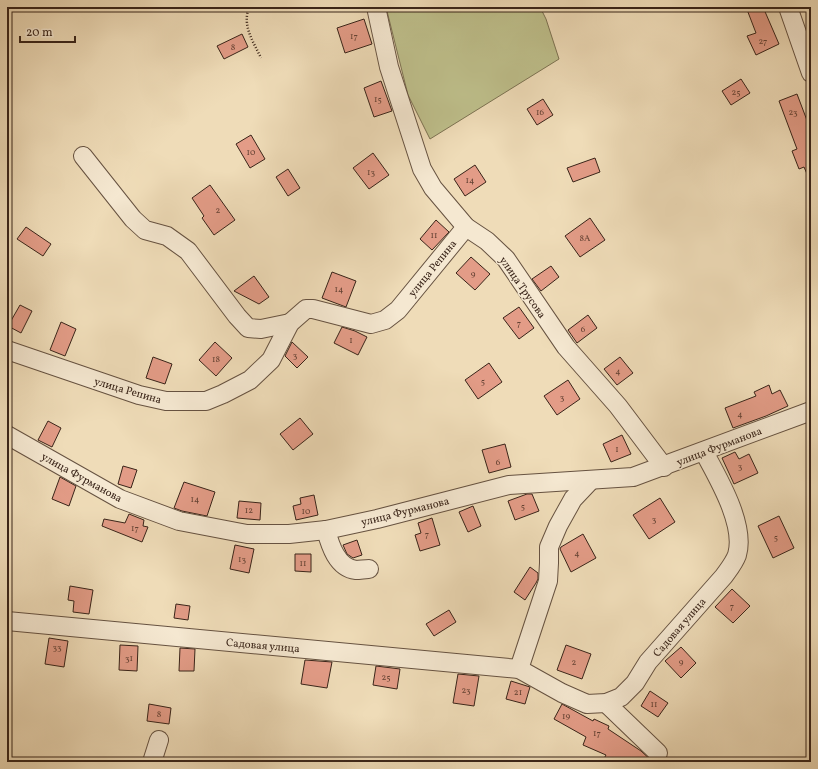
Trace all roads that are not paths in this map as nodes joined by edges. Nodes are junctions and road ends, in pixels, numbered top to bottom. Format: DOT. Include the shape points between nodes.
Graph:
graph roads {
  1 [pos="376,7"];
  2 [pos="788,7"];
  3 [pos="811,73"];
  4 [pos="83,156"];
  5 [pos="466,227"];
  6 [pos="290,323"];
  7 [pos="7,350"];
  8 [pos="811,411"];
  9 [pos="7,435"];
  10 [pos="704,452"];
  11 [pos="664,467"];
  12 [pos="591,480"];
  13 [pos="326,530"];
  14 [pos="369,569"];
  15 [pos="7,621"];
  16 [pos="518,669"];
  17 [pos="606,703"];
  18 [pos="158,740"];
  19 [pos="658,753"];
  20 [pos="152,762"];
  1 -- 5 [label="street, улица Трусова" via="389,67 422,169 433,188"];
  2 -- 3 [label="street"];
  4 -- 6 [label="street, улица Репина" via="133,219 145,230 167,236 188,251 248,328 261,329"];
  5 -- 6 [label="street, улица Репина" via="398,310 386,320 371,324 306,309"];
  5 -- 11 [label="street, улица Трусова" via="487,241 506,259 566,347 618,406"];
  6 -- 7 [label="street, улица Репина" via="271,360 250,380 206,401 166,401 139,396"];
  8 -- 10 [label="street, улица Фурманова"];
  9 -- 13 [label="street, улица Фурманова" via="120,499 179,521 247,534 289,534"];
  10 -- 11 [label="street, улица Фурманова"];
  10 -- 17 [label="street, Садовая улица" via="730,502 737,527 739,541 733,565 648,662 635,683 621,697"];
  11 -- 12 [label="street, улица Фурманова" via="633,478"];
  12 -- 13 [label="street, улица Фурманова" via="509,485"];
  12 -- 16 [label="street" via="573,499 549,547 548,581"];
  13 -- 14 [label="street" via="333,552 343,563 356,570"];
  15 -- 16 [label="street, Садовая улица"];
  16 -- 17 [label="street, Садовая улица" via="587,704"];
  17 -- 19 [label="street"];
  18 -- 20 [label="street"];
}
